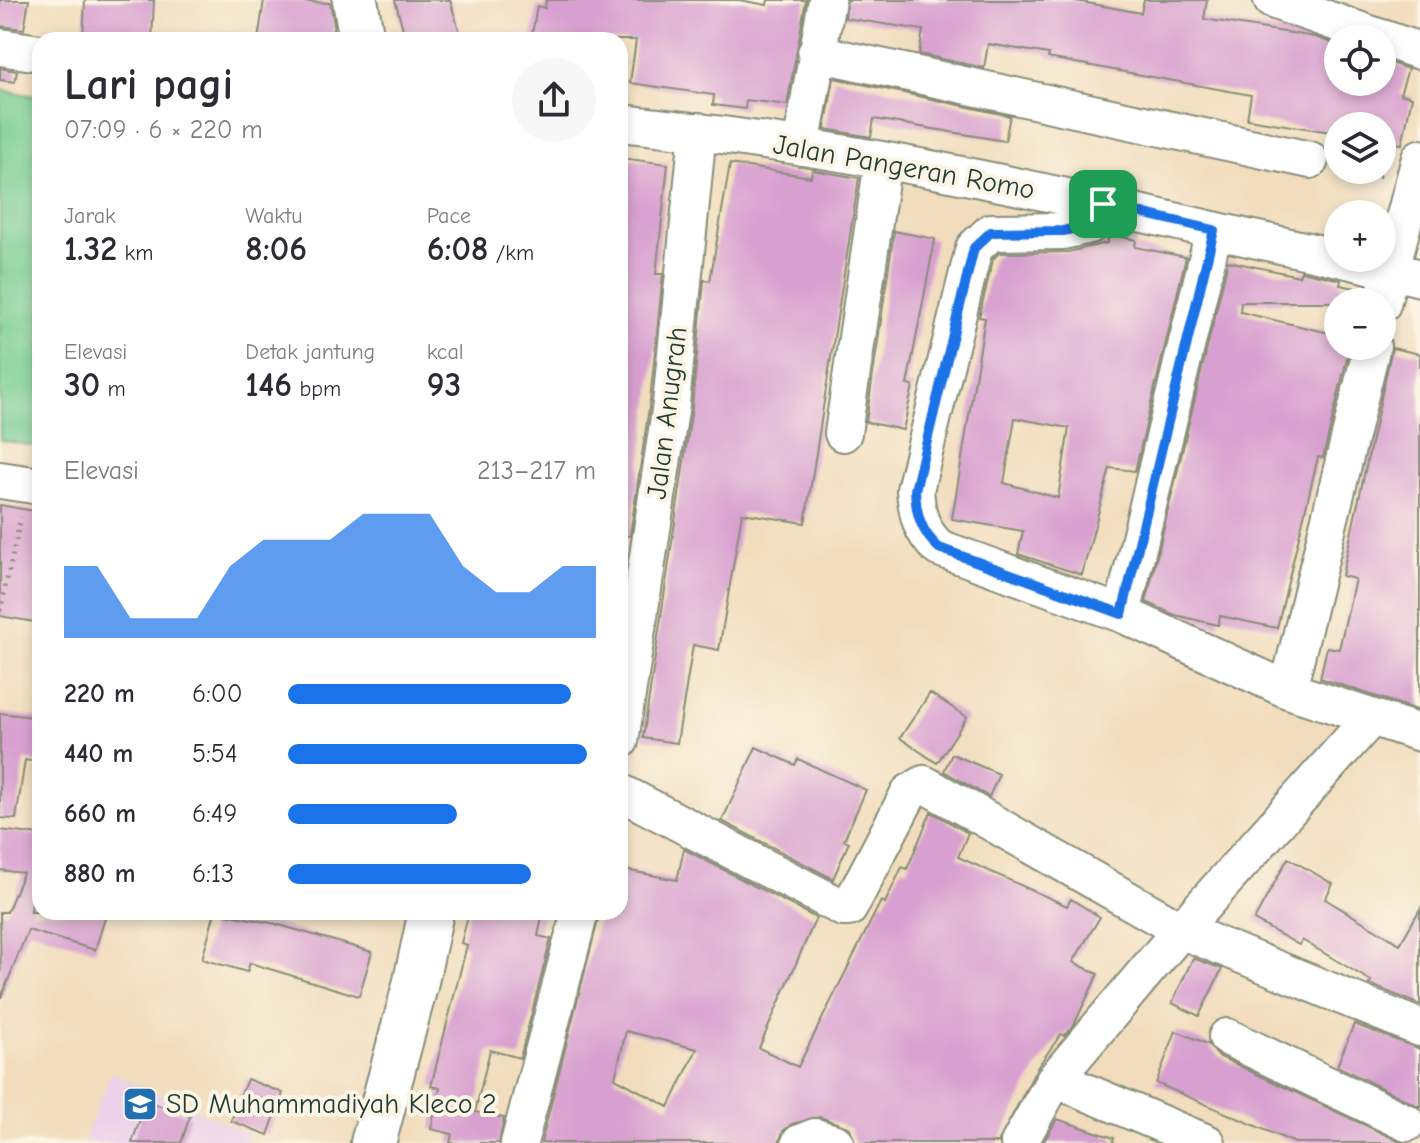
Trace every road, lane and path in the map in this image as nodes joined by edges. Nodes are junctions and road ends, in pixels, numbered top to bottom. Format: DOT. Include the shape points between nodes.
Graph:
graph roads {
  1 [pos="355,0"];
  2 [pos="827,0"];
  3 [pos="1272,0"];
  4 [pos="1341,24"];
  5 [pos="361,32"];
  6 [pos="1396,43"];
  7 [pos="0,47"];
  8 [pos="1420,51"];
  9 [pos="32,52"];
  10 [pos="816,53"];
  11 [pos="628,124"];
  12 [pos="698,131"];
  13 [pos="801,147"];
  14 [pos="1420,158"];
  15 [pos="1310,160"];
  16 [pos="883,161"];
  17 [pos="1103,204"];
  18 [pos="1214,230"];
  19 [pos="1397,284"];
  20 [pos="1369,360"];
  21 [pos="843,433"];
  22 [pos="23,484"];
  23 [pos="0,611"];
  24 [pos="1122,614"];
  25 [pos="628,688"];
  26 [pos="1288,690"];
  27 [pos="1370,719"];
  28 [pos="1420,733"];
  29 [pos="628,796"];
  30 [pos="429,920"];
  31 [pos="578,920"];
  32 [pos="1181,930"];
  33 [pos="1420,1028"];
  34 [pos="1227,1037"];
  35 [pos="1055,1079"];
  36 [pos="1407,1123"];
  37 [pos="373,1143"];
  38 [pos="519,1143"];
  39 [pos="800,1143"];
  40 [pos="835,1143"];
  41 [pos="1019,1143"];
  42 [pos="1207,1143"];
  1 -- 5 [label="street"];
  2 -- 10 [label="street"];
  3 -- 4 [label="street"];
  6 -- 8 [label="street"];
  7 -- 9 [label="street"];
  10 -- 13 [label="street"];
  10 -- 15 [label="street"];
  11 -- 12 [label="street, Jalan Pangeran Romo"];
  12 -- 13 [label="street, Jalan Pangeran Romo"];
  12 -- 25 [label="street, Jalan Anugrah" via="671,404"];
  13 -- 16 [label="street, Jalan Pangeran Romo"];
  14 -- 19 [label="street"];
  16 -- 17 [label="street, Jalan Pangeran Romo"];
  16 -- 21 [label="street"];
  17 -- 18 [label="street, Jalan Pangeran Romo"];
  17 -- 24 [label="street" via="1090,225 1063,231 991,232 974,248 915,490 916,514 927,538 939,548"];
  18 -- 19 [label="street, Jalan Pangeran Romo"];
  18 -- 24 [label="street"];
  20 -- 26 [label="street"];
  22 -- 23 [label="path"];
  24 -- 26 [label="street"];
  26 -- 27 [label="street"];
  27 -- 28 [label="street"];
  27 -- 32 [label="street"];
  29 -- 32 [label="street" via="849,908 909,793 924,784"];
  30 -- 37 [label="street"];
  31 -- 38 [label="street"];
  32 -- 33 [label="street"];
  32 -- 35 [label="street"];
  34 -- 36 [label="street"];
  35 -- 41 [label="street"];
  35 -- 42 [label="street"];
  39 -- 40 [label="street" via="815,1137"];
}
